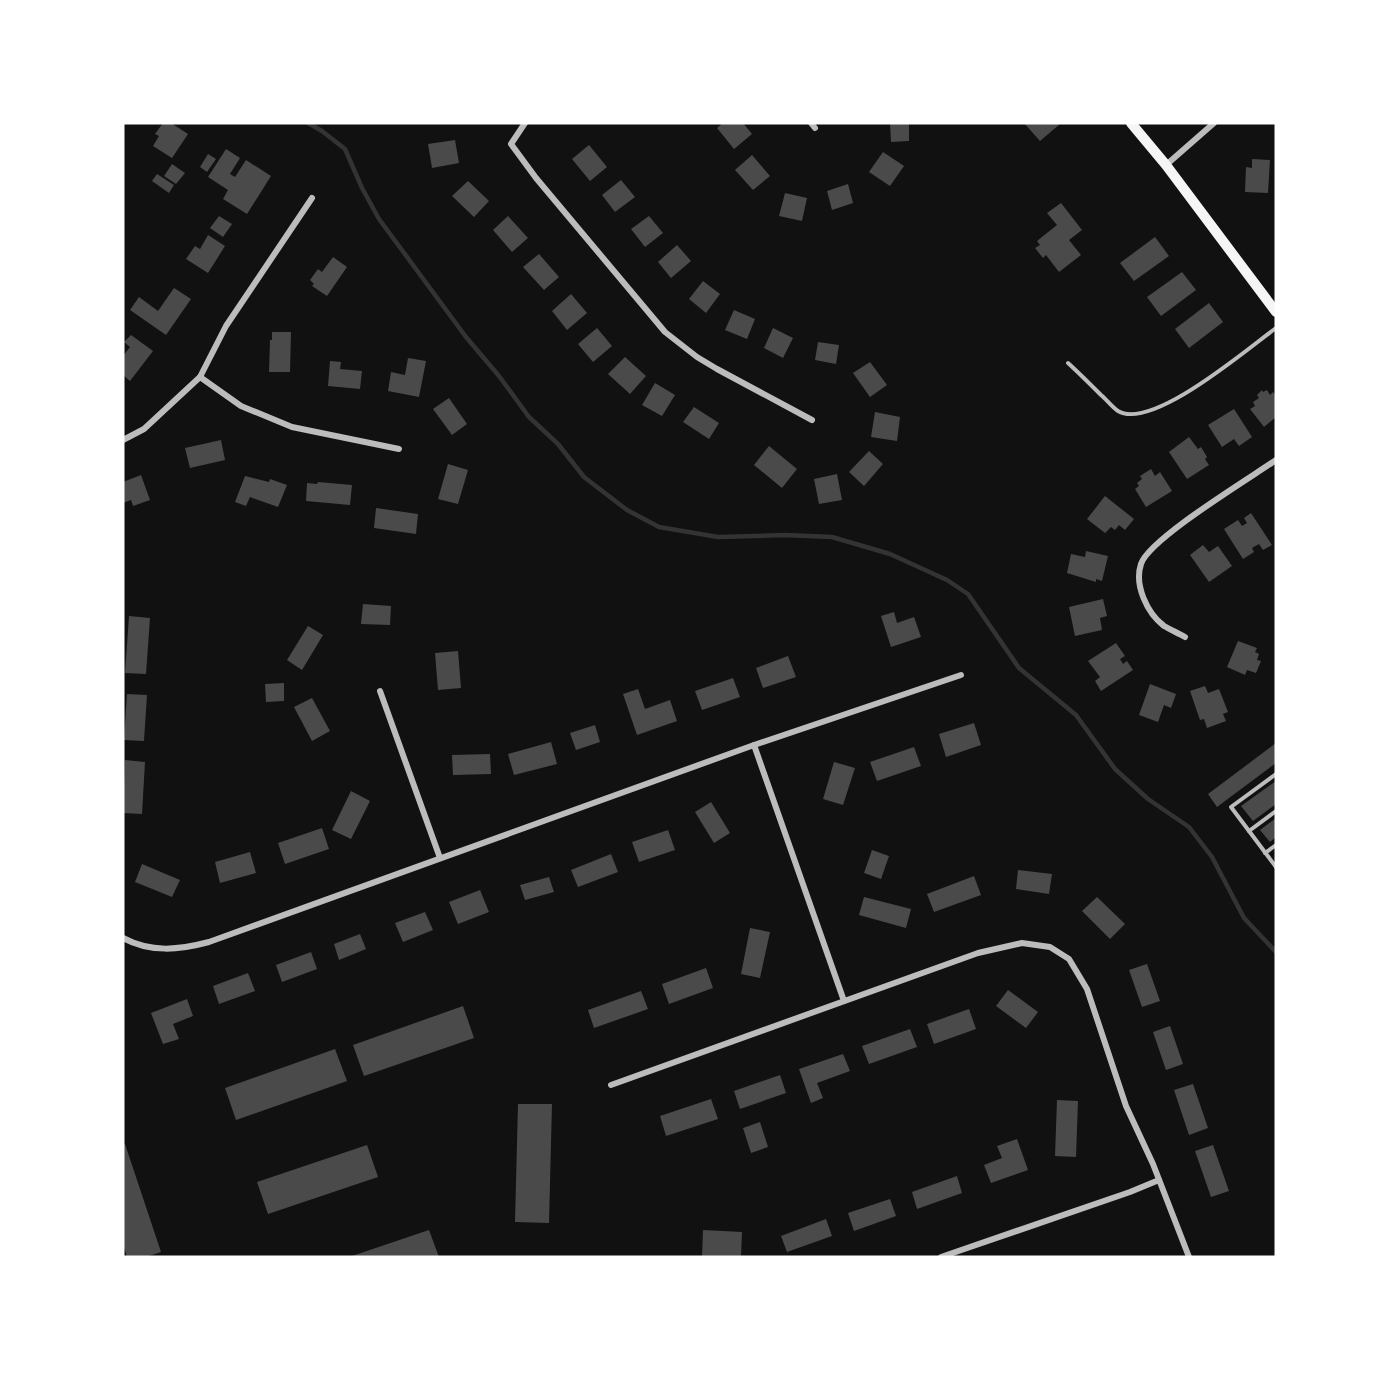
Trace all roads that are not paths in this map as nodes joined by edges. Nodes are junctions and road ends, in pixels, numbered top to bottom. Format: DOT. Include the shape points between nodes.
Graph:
graph roads {
  1 [pos="525,123"];
  2 [pos="1131,123"];
  3 [pos="1214,123"];
  4 [pos="1166,165"];
  5 [pos="312,198"];
  6 [pos="1276,312"];
  7 [pos="1276,328"];
  8 [pos="1068,363"];
  9 [pos="200,377"];
  10 [pos="812,420"];
  11 [pos="123,440"];
  12 [pos="399,449"];
  13 [pos="1276,460"];
  14 [pos="1185,637"];
  15 [pos="961,675"];
  16 [pos="380,690"];
  17 [pos="754,744"];
  18 [pos="1276,774"];
  19 [pos="1276,811"];
  20 [pos="1249,831"];
  21 [pos="1276,845"];
  22 [pos="1265,853"];
  23 [pos="440,858"];
  24 [pos="1276,867"];
  25 [pos="123,938"];
  26 [pos="844,1001"];
  27 [pos="611,1085"];
  28 [pos="1159,1180"];
  29 [pos="941,1257"];
  30 [pos="1189,1257"];
  1 -- 10 [label="street" via="511,144 662,329 697,357"];
  2 -- 4 [label="main road"];
  3 -- 4 [label="street"];
  4 -- 6 [label="main road"];
  5 -- 9 [label="street" via="226,327"];
  7 -- 8 [label="lane" via="1189,391 1147,413 1118,411"];
  9 -- 11 [label="street" via="144,429"];
  9 -- 12 [label="street" via="241,406 292,427"];
  13 -- 14 [label="street" via="1170,532 1150,548 1141,564 1143,599 1163,625"];
  15 -- 17 [label="street"];
  16 -- 23 [label="street"];
  17 -- 23 [label="street"];
  17 -- 26 [label="street"];
  18 -- 20 [label="lane" via="1231,807"];
  19 -- 20 [label="lane"];
  20 -- 22 [label="lane"];
  21 -- 22 [label="lane"];
  22 -- 24 [label="lane"];
  23 -- 25 [label="street" via="185,949 163,950 135,945"];
  26 -- 27 [label="street"];
  26 -- 28 [label="street" via="978,953 1022,944 1050,947 1070,959 1087,989 1126,1106"];
  28 -- 29 [label="street"];
  28 -- 30 [label="street"];
}
